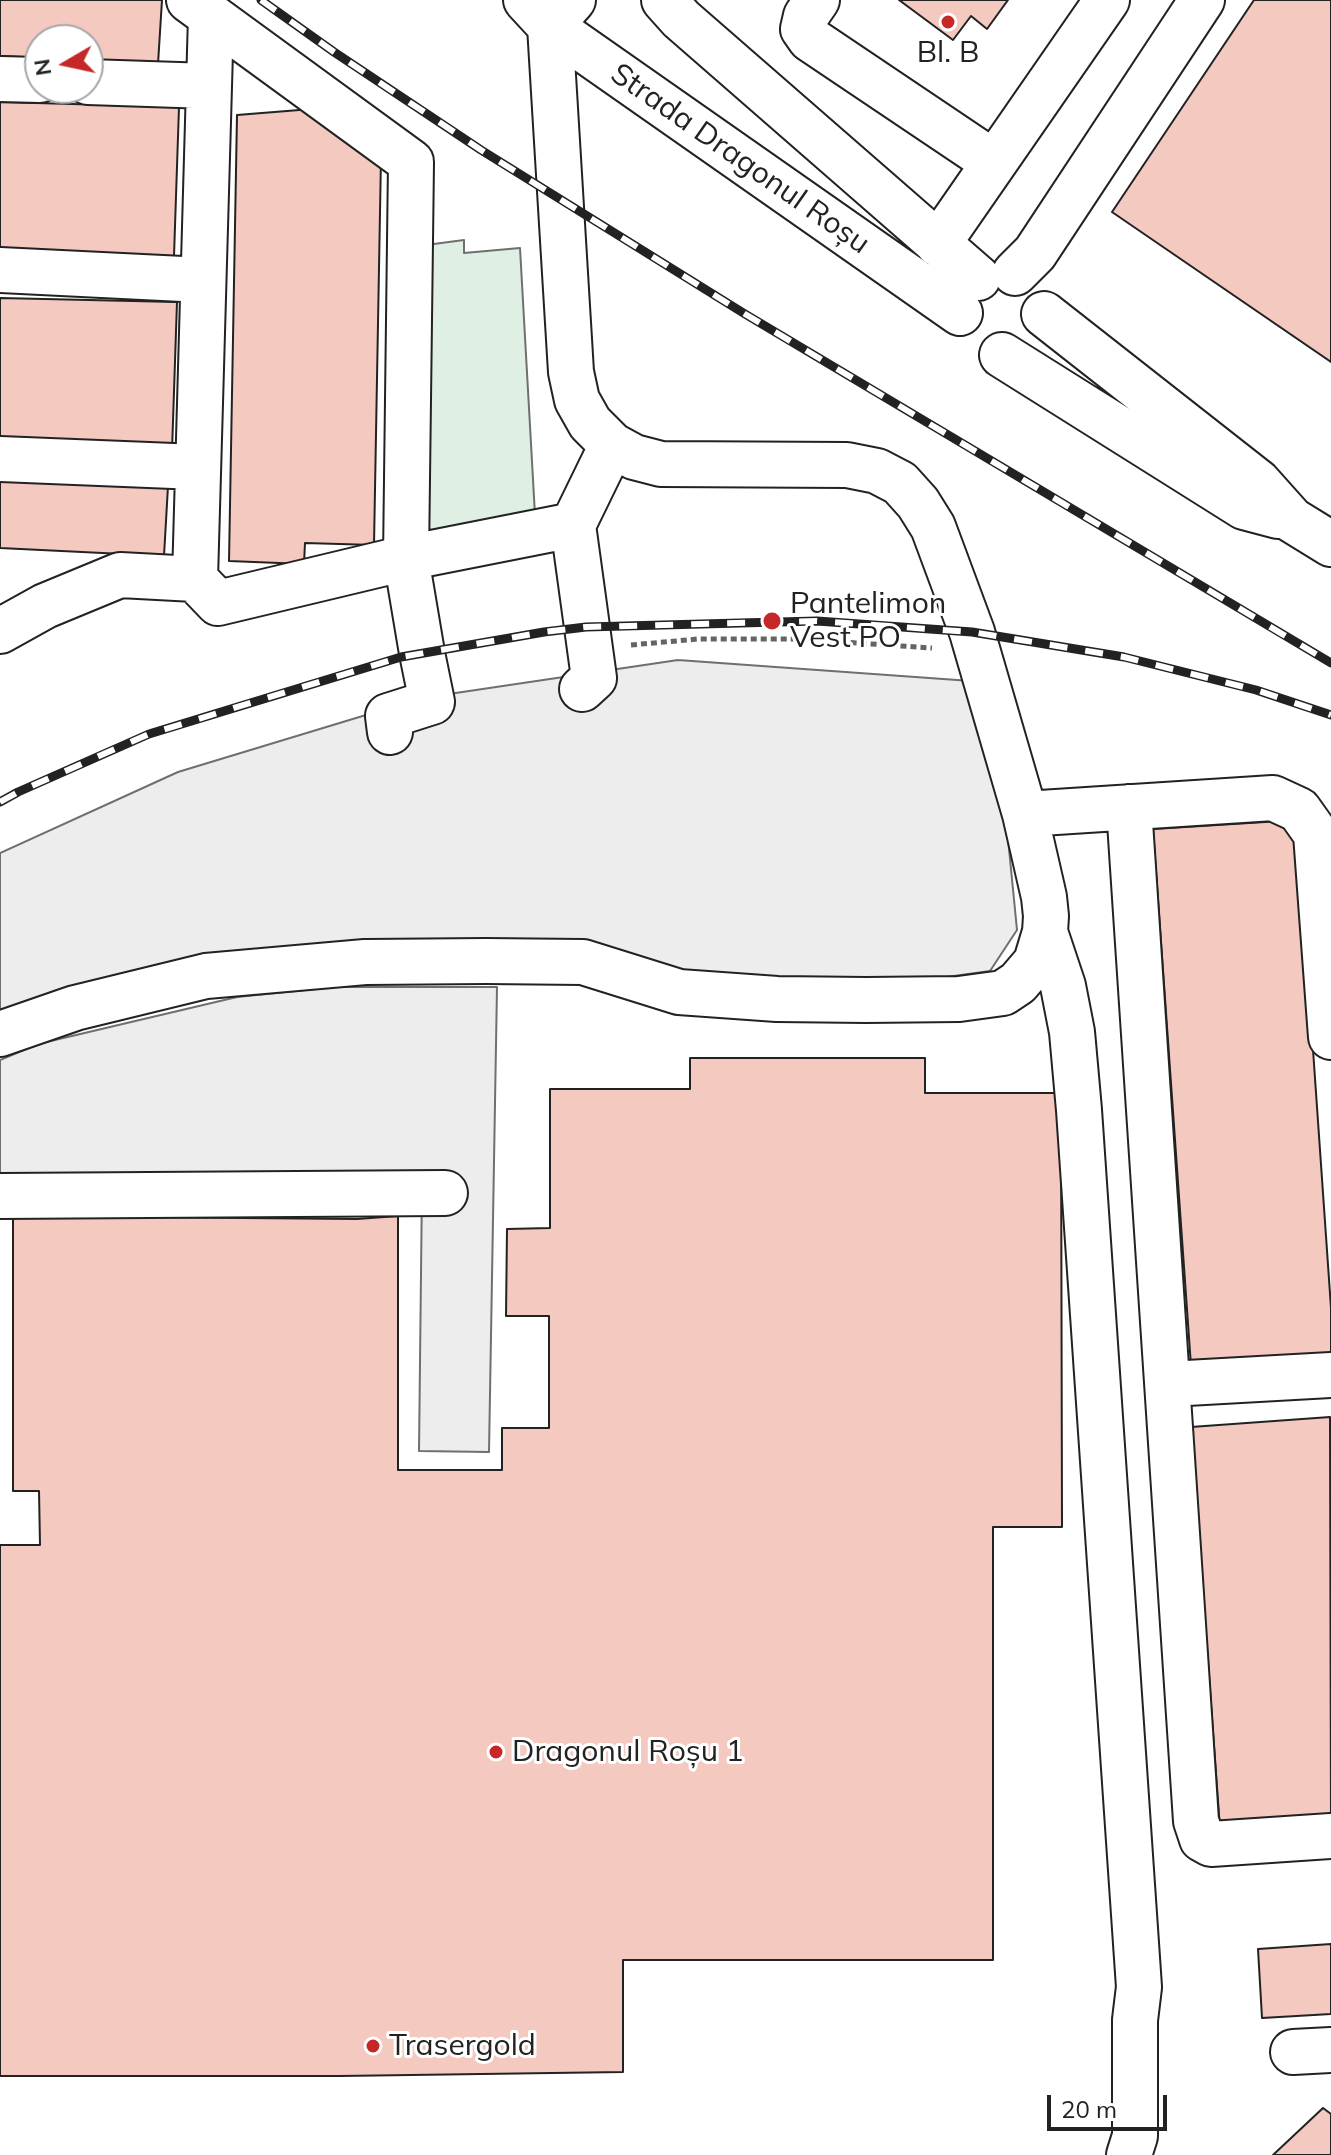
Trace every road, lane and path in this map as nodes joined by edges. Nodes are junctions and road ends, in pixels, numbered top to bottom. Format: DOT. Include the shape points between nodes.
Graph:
graph roads {
  1 [pos="664,0"];
  2 [pos="817,0"];
  3 [pos="1107,0"];
  4 [pos="1202,0"];
  5 [pos="200,8"];
  6 [pos="550,9"];
  7 [pos="0,79"];
  8 [pos="24,80"];
  9 [pos="104,83"];
  10 [pos="209,86"];
  11 [pos="993,162"];
  12 [pos="938,244"];
  13 [pos="0,270"];
  14 [pos="203,280"];
  15 [pos="984,288"];
  16 [pos="1044,314"];
  17 [pos="1002,355"];
  18 [pos="612,445"];
  19 [pos="0,459"];
  20 [pos="198,467"];
  21 [pos="1292,520"];
  22 [pos="573,525"];
  23 [pos="1331,544"];
  24 [pos="406,558"];
  25 [pos="195,579"];
  26 [pos="0,631"];
  27 [pos="979,651"];
  28 [pos="586,669"];
  29 [pos="390,732"];
  30 [pos="1129,807"];
  31 [pos="1315,813"];
  32 [pos="1025,814"];
  33 [pos="1045,932"];
  34 [pos="0,1034"];
  35 [pos="1331,1037"];
  36 [pos="445,1193"];
  37 [pos="0,1196"];
  38 [pos="1331,1375"];
  39 [pos="1169,1384"];
  40 [pos="1331,1836"];
  41 [pos="1129,2155"];
  1 -- 12 [label="street, Strada Dragonul Roșu"];
  2 -- 11 [label="street" via="803,29 810,39"];
  3 -- 11 [label="street"];
  4 -- 15 [label="street" via="1035,253"];
  5 -- 10 [label="street"];
  5 -- 24 [label="street" via="411,162"];
  6 -- 15 [label="street, Strada Dragonul Roșu"];
  6 -- 18 [label="street" via="571,372 577,400"];
  7 -- 8 [label="street"];
  9 -- 10 [label="street"];
  10 -- 14 [label="street"];
  11 -- 12 [label="street"];
  12 -- 15 [label="street, Strada Dragonul Roșu"];
  13 -- 14 [label="street"];
  14 -- 20 [label="street"];
  15 -- 16 [label="street" via="1027,279 1043,301"];
  15 -- 17 [label="street" via="962,326 977,347"];
  16 -- 17 [label="street" via="1042,327 1026,348"];
  16 -- 21 [label="street" via="1258,482"];
  17 -- 21 [label="street" via="1244,507"];
  18 -- 22 [label="street"];
  18 -- 27 [label="street" via="661,464 847,465 900,483 933,527"];
  19 -- 20 [label="street"];
  20 -- 25 [label="street"];
  21 -- 23 [label="street"];
  22 -- 24 [label="street"];
  22 -- 28 [label="street"];
  24 -- 25 [label="street" via="218,603"];
  24 -- 29 [label="street" via="432,702 388,716"];
  25 -- 26 [label="street" via="120,575"];
  27 -- 28 [label="path" via="796,639 698,639"];
  27 -- 32 [label="street"];
  30 -- 31 [label="street" via="1273,798"];
  30 -- 32 [label="street"];
  30 -- 39 [label="street"];
  31 -- 35 [label="street"];
  32 -- 33 [label="street" via="1044,897"];
  33 -- 34 [label="street" via="1036,962 1018,983 982,997 777,999 679,992 583,962 365,962 206,976 75,1008"];
  33 -- 41 [label="street" via="1072,1032 1085,1190 1139,1987 1135,2136"];
  36 -- 37 [label="street"];
  38 -- 39 [label="street"];
  39 -- 40 [label="street" via="1196,1821 1202,1839 1211,1844"];
}
